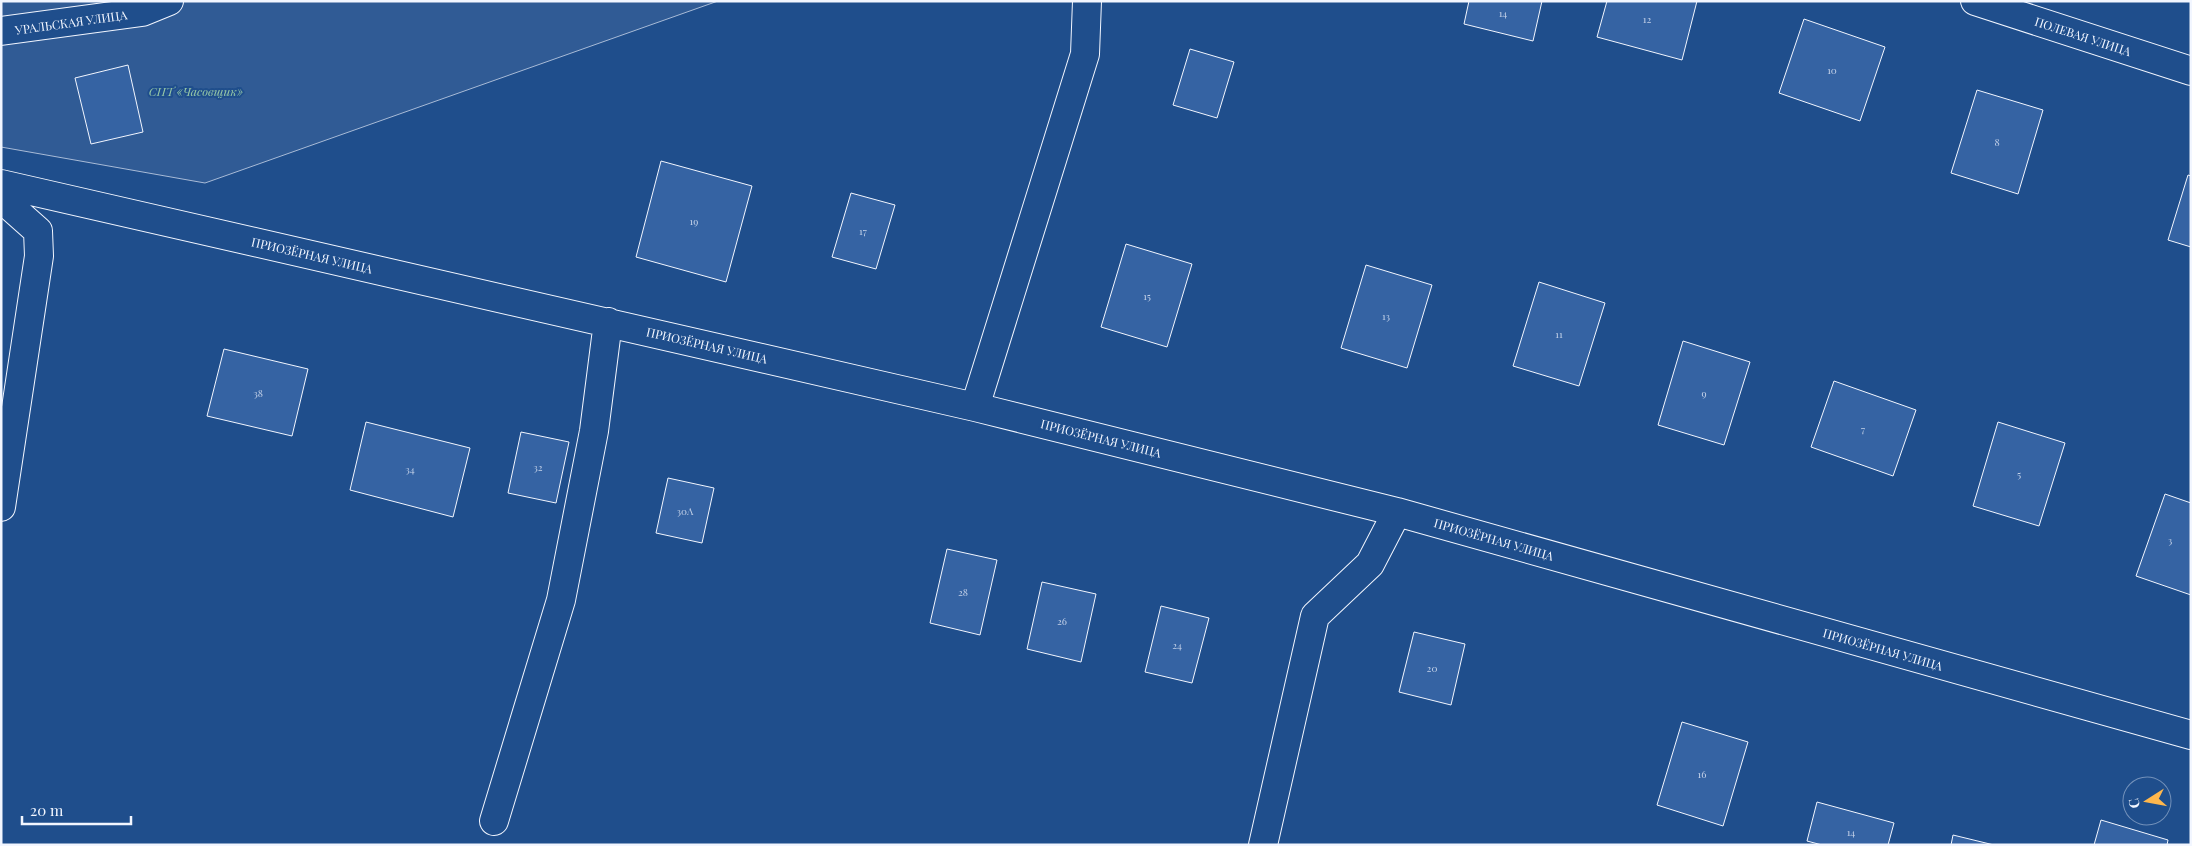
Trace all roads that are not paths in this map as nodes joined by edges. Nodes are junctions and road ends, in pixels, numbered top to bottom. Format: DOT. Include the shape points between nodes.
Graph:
graph roads {
  1 [pos="169,1"];
  2 [pos="1087,1"];
  3 [pos="1975,1"];
  4 [pos="1,31"];
  5 [pos="2191,71"];
  6 [pos="7,197"];
  7 [pos="608,322"];
  8 [pos="976,406"];
  9 [pos="1,507"];
  10 [pos="1397,512"];
  11 [pos="2191,735"];
  12 [pos="494,821"];
  13 [pos="1263,845"];
  1 -- 4 [label="street, УРАЛЬСКАЯ УЛИЦА" via="142,12"];
  2 -- 8 [label="street" via="1085,54"];
  3 -- 5 [label="street, ПОЛЕВАЯ УЛИЦА"];
  6 -- 7 [label="street, ПРИОЗЁРНАЯ УЛИЦА"];
  6 -- 9 [label="street" via="38,230 39,256"];
  7 -- 8 [label="street, ПРИОЗЁРНАЯ УЛИЦА"];
  7 -- 12 [label="street" via="594,432 561,600"];
  8 -- 10 [label="street, ПРИОЗЁРНАЯ УЛИЦА"];
  10 -- 11 [label="street, ПРИОЗЁРНАЯ УЛИЦА"];
  10 -- 13 [label="street" via="1370,564 1315,616"];
}
